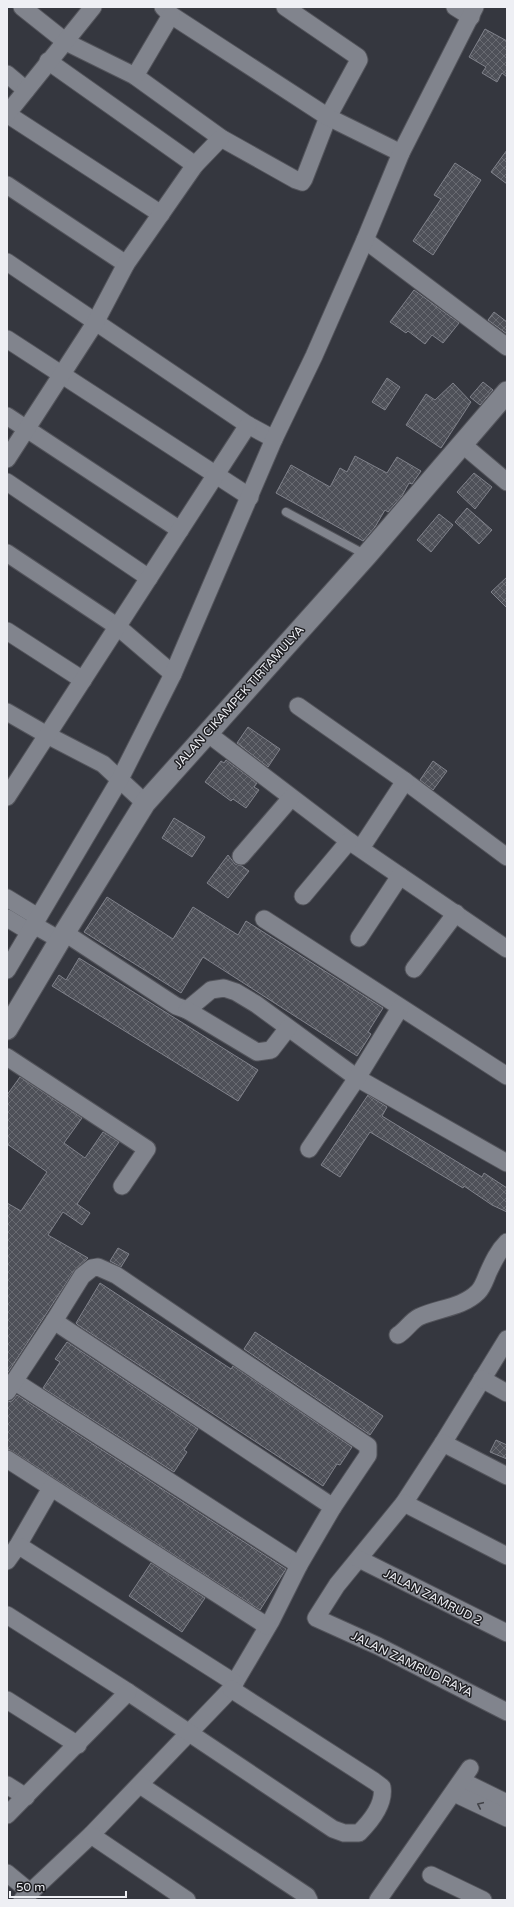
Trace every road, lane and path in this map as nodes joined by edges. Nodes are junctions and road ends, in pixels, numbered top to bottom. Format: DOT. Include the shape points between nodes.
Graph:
graph roads {
  1 [pos="22,7"];
  2 [pos="92,7"];
  3 [pos="285,7"];
  4 [pos="455,7"];
  5 [pos="167,11"];
  6 [pos="473,12"];
  7 [pos="66,42"];
  8 [pos="48,61"];
  9 [pos="7,74"];
  10 [pos="135,76"];
  11 [pos="26,90"];
  12 [pos="7,114"];
  13 [pos="328,117"];
  14 [pos="221,138"];
  15 [pos="401,153"];
  16 [pos="196,166"];
  17 [pos="7,185"];
  18 [pos="161,214"];
  19 [pos="365,240"];
  20 [pos="7,262"];
  21 [pos="126,264"];
  22 [pos="95,323"];
  23 [pos="7,339"];
  24 [pos="507,347"];
  25 [pos="62,376"];
  26 [pos="507,392"];
  27 [pos="7,416"];
  28 [pos="248,425"];
  29 [pos="26,429"];
  30 [pos="274,439"];
  31 [pos="462,444"];
  32 [pos="7,458"];
  33 [pos="216,476"];
  34 [pos="7,482"];
  35 [pos="507,482"];
  36 [pos="250,497"];
  37 [pos="286,512"];
  38 [pos="180,530"];
  39 [pos="7,553"];
  40 [pos="367,555"];
  41 [pos="150,578"];
  42 [pos="118,627"];
  43 [pos="7,631"];
  44 [pos="173,674"];
  45 [pos="83,680"];
  46 [pos="298,706"];
  47 [pos="7,712"];
  48 [pos="207,733"];
  49 [pos="47,735"];
  50 [pos="120,779"];
  51 [pos="405,781"];
  52 [pos="7,797"];
  53 [pos="291,798"];
  54 [pos="145,803"];
  55 [pos="355,845"];
  56 [pos="241,856"];
  57 [pos="507,857"];
  58 [pos="400,876"];
  59 [pos="303,896"];
  60 [pos="7,898"];
  61 [pos="456,913"];
  62 [pos="7,918"];
  63 [pos="264,919"];
  64 [pos="34,924"];
  65 [pos="62,936"];
  66 [pos="359,938"];
  67 [pos="507,949"];
  68 [pos="414,968"];
  69 [pos="7,970"];
  70 [pos="400,1008"];
  71 [pos="187,1010"];
  72 [pos="288,1028"];
  73 [pos="7,1029"];
  74 [pos="7,1057"];
  75 [pos="507,1076"];
  76 [pos="357,1078"];
  77 [pos="309,1149"];
  78 [pos="507,1163"];
  79 [pos="122,1186"];
  80 [pos="507,1242"];
  81 [pos="54,1321"];
  82 [pos="398,1335"];
  83 [pos="507,1339"];
  84 [pos="482,1379"];
  85 [pos="10,1387"];
  86 [pos="507,1393"];
  87 [pos="444,1443"];
  88 [pos="7,1459"];
  89 [pos="507,1476"];
  90 [pos="51,1488"];
  91 [pos="404,1503"];
  92 [pos="333,1507"];
  93 [pos="17,1547"];
  94 [pos="507,1556"];
  95 [pos="359,1560"];
  96 [pos="7,1561"];
  97 [pos="298,1565"];
  98 [pos="7,1615"];
  99 [pos="267,1626"];
  100 [pos="507,1633"];
  101 [pos="233,1686"];
  102 [pos="128,1692"];
  103 [pos="7,1700"];
  104 [pos="507,1712"];
  105 [pos="190,1734"];
  106 [pos="78,1745"];
  107 [pos="462,1780"];
  108 [pos="7,1785"];
  109 [pos="140,1785"];
  110 [pos="26,1797"];
  111 [pos="507,1803"];
  112 [pos="7,1815"];
  113 [pos="507,1818"];
  114 [pos="91,1835"];
  115 [pos="7,1873"];
  116 [pos="431,1875"];
  117 [pos="26,1896"];
  118 [pos="187,1900"];
  119 [pos="309,1900"];
  120 [pos="378,1900"];
  121 [pos="483,1900"];
  1 -- 7 [label="street"];
  2 -- 7 [label="street"];
  3 -- 13 [label="street" via="358,57 358,63"];
  4 -- 6 [label="street"];
  5 -- 10 [label="street"];
  5 -- 13 [label="street"];
  6 -- 15 [label="street"];
  7 -- 8 [label="street"];
  7 -- 10 [label="street"];
  8 -- 11 [label="street"];
  8 -- 16 [label="street"];
  9 -- 11 [label="street"];
  10 -- 14 [label="street"];
  11 -- 12 [label="street"];
  12 -- 18 [label="street"];
  13 -- 14 [label="street" via="302,182"];
  13 -- 15 [label="street"];
  14 -- 16 [label="street"];
  15 -- 19 [label="street"];
  16 -- 18 [label="street"];
  17 -- 21 [label="street"];
  18 -- 21 [label="street"];
  19 -- 24 [label="street"];
  19 -- 30 [label="street"];
  20 -- 22 [label="street"];
  21 -- 22 [label="street"];
  22 -- 25 [label="street"];
  22 -- 28 [label="street"];
  23 -- 25 [label="street"];
  25 -- 29 [label="street"];
  25 -- 33 [label="street"];
  26 -- 31 [label="street, JALAN CIKAMPEK TIRTAMULYA"];
  27 -- 29 [label="street"];
  28 -- 30 [label="street"];
  28 -- 33 [label="street"];
  29 -- 32 [label="street"];
  29 -- 38 [label="street"];
  30 -- 36 [label="street"];
  31 -- 35 [label="street"];
  31 -- 40 [label="street, JALAN CIKAMPEK TIRTAMULYA"];
  33 -- 36 [label="street"];
  33 -- 38 [label="street"];
  34 -- 41 [label="street"];
  36 -- 44 [label="street"];
  37 -- 40 [label="lane"];
  38 -- 41 [label="street"];
  39 -- 42 [label="street"];
  40 -- 48 [label="street, JALAN CIKAMPEK TIRTAMULYA"];
  41 -- 42 [label="street"];
  42 -- 44 [label="street"];
  42 -- 45 [label="street"];
  43 -- 45 [label="street"];
  44 -- 50 [label="street"];
  45 -- 49 [label="street"];
  46 -- 51 [label="street"];
  47 -- 49 [label="street"];
  48 -- 53 [label="street"];
  48 -- 54 [label="street, JALAN CIKAMPEK TIRTAMULYA"];
  49 -- 50 [label="street" via="94,759"];
  49 -- 52 [label="street"];
  50 -- 54 [label="street"];
  50 -- 64 [label="street"];
  51 -- 55 [label="street"];
  51 -- 57 [label="street"];
  53 -- 55 [label="street"];
  53 -- 56 [label="street"];
  54 -- 65 [label="street, JALAN CIKAMPEK TIRTAMULYA"];
  55 -- 58 [label="street"];
  55 -- 59 [label="street"];
  58 -- 61 [label="street"];
  58 -- 66 [label="street"];
  60 -- 64 [label="street"];
  61 -- 67 [label="street"];
  61 -- 68 [label="street"];
  62 -- 64 [label="street"];
  63 -- 70 [label="street"];
  64 -- 65 [label="street"];
  64 -- 69 [label="street"];
  65 -- 71 [label="street" via="176,1006"];
  65 -- 73 [label="street, JALAN CIKAMPEK TIRTAMULYA"];
  70 -- 75 [label="street"];
  70 -- 76 [label="street"];
  71 -- 72 [label="street" via="211,990 224,988 256,1004"];
  71 -- 72 [label="street" via="257,1052 271,1050"];
  72 -- 76 [label="street"];
  74 -- 79 [label="street" via="147,1149"];
  76 -- 77 [label="street"];
  76 -- 78 [label="street"];
  80 -- 82 [label="street" via="497,1254 483,1287 469,1300 417,1318"];
  81 -- 85 [label="street"];
  81 -- 92 [label="street"];
  81 -- 92 [label="street" via="82,1276 92,1268 98,1267 116,1275 368,1446 368,1455"];
  83 -- 84 [label="street"];
  84 -- 86 [label="street"];
  84 -- 87 [label="street"];
  85 -- 97 [label="street"];
  87 -- 89 [label="street"];
  87 -- 91 [label="street"];
  88 -- 90 [label="street"];
  90 -- 93 [label="street"];
  90 -- 99 [label="street"];
  91 -- 94 [label="street"];
  91 -- 95 [label="street"];
  92 -- 97 [label="street"];
  93 -- 96 [label="street"];
  93 -- 101 [label="street" via="36,1556"];
  95 -- 100 [label="street, JALAN ZAMRUD 2"];
  95 -- 104 [label="street, JALAN ZAMRUD RAYA" via="337,1585 316,1618 378,1646"];
  97 -- 99 [label="street"];
  98 -- 102 [label="street"];
  99 -- 101 [label="street"];
  101 -- 105 [label="street"];
  101 -- 105 [label="street" via="382,1787 381,1800 369,1823 359,1833 344,1833 333,1829"];
  102 -- 105 [label="street"];
  102 -- 106 [label="street"];
  103 -- 106 [label="street"];
  105 -- 109 [label="street"];
  106 -- 110 [label="street"];
  107 -- 111 [label="street"];
  113 -- 107 [label="street, one-way"];
  107 -- 120 [label="street"];
  108 -- 110 [label="street"];
  109 -- 114 [label="street"];
  109 -- 119 [label="street" via="307,1896"];
  110 -- 112 [label="street"];
  114 -- 117 [label="street"];
  114 -- 118 [label="street"];
  115 -- 117 [label="street"];
  116 -- 121 [label="street"];
}
